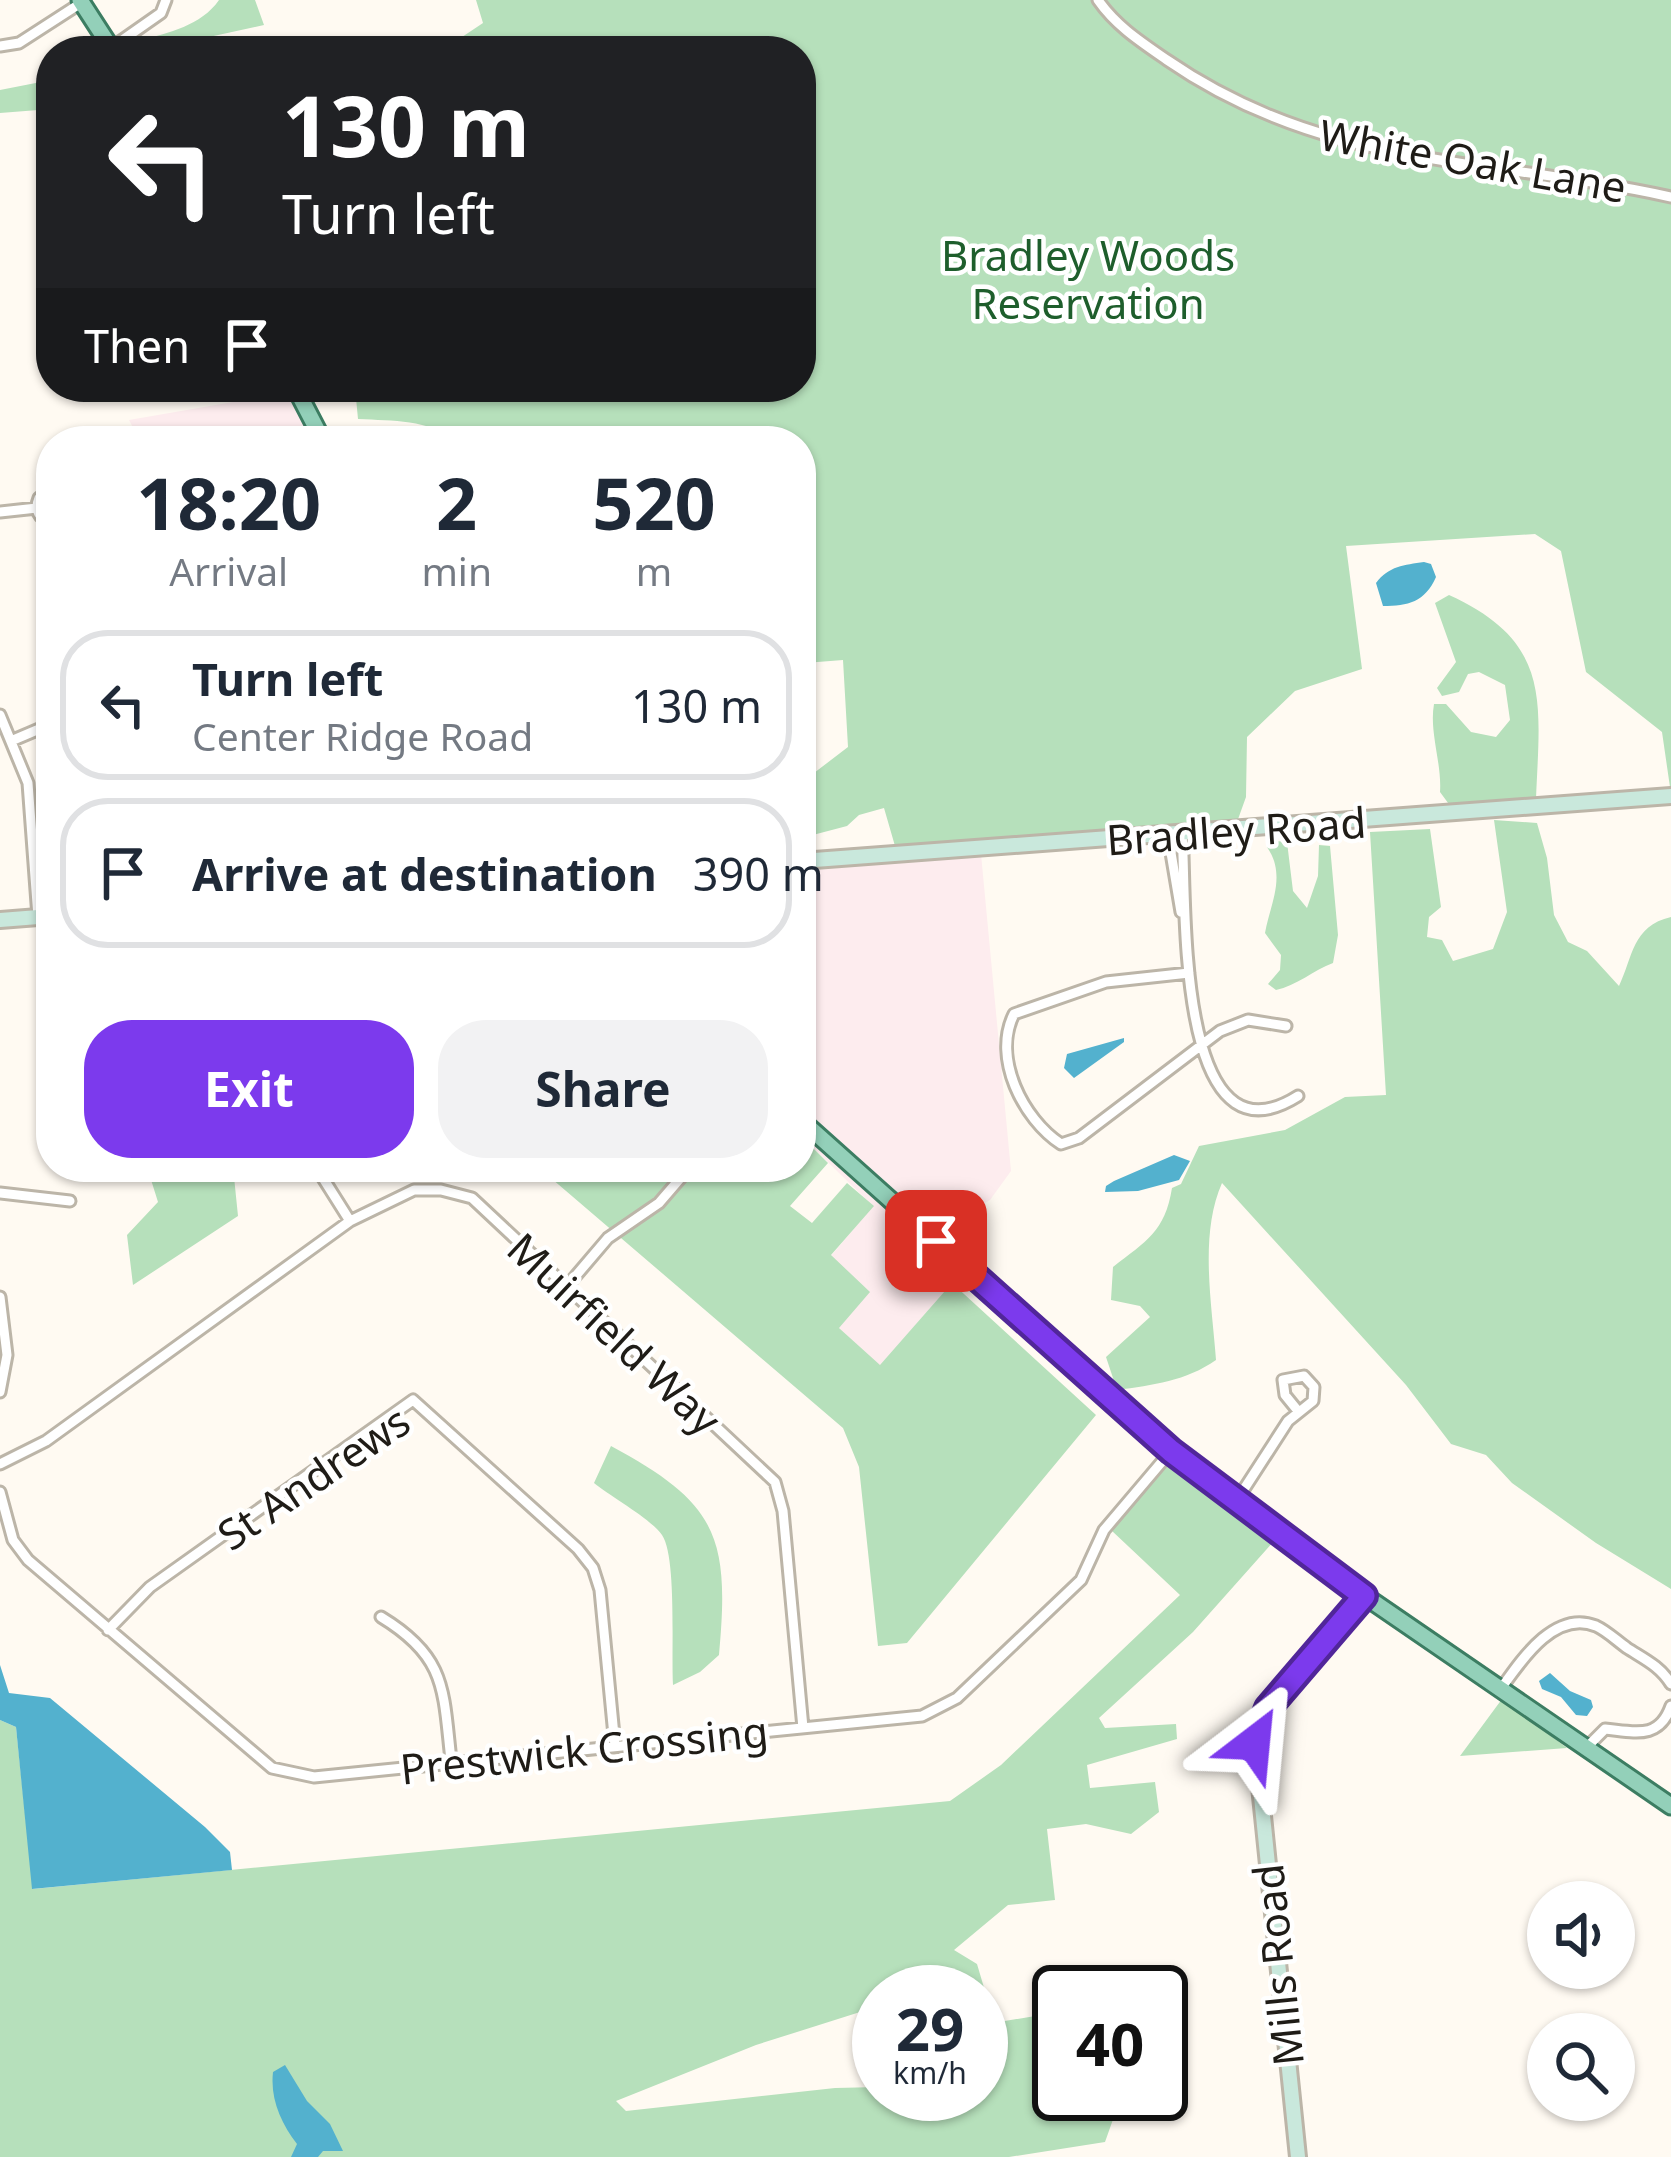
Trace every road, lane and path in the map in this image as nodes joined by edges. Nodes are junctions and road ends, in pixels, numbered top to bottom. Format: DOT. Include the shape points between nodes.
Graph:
graph roads {
  1 [pos="166,0"];
  2 [pos="1098,0"];
  3 [pos="80,1"];
  4 [pos="103,36"];
  5 [pos="131,36"];
  6 [pos="0,46"];
  7 [pos="1671,197"];
  8 [pos="36,508"];
  9 [pos="0,512"];
  10 [pos="0,715"];
  11 [pos="36,730"];
  12 [pos="11,741"];
  13 [pos="1671,796"];
  14 [pos="1175,835"];
  15 [pos="36,849"];
  16 [pos="816,859"];
  17 [pos="36,918"];
  18 [pos="0,920"];
  19 [pos="1189,973"];
  20 [pos="1286,1026"];
  21 [pos="1198,1045"];
  22 [pos="1298,1096"];
  23 [pos="816,1133"];
  24 [pos="325,1182"];
  25 [pos="677,1182"];
  26 [pos="0,1193"];
  27 [pos="70,1201"];
  28 [pos="350,1221"];
  29 [pos="568,1285"];
  30 [pos="0,1297"];
  31 [pos="0,1391"];
  32 [pos="1298,1411"];
  33 [pos="1171,1451"];
  34 [pos="0,1465"];
  35 [pos="0,1492"];
  36 [pos="1235,1503"];
  37 [pos="1364,1596"];
  38 [pos="381,1618"];
  39 [pos="108,1630"];
  40 [pos="1671,1684"];
  41 [pos="1500,1690"];
  42 [pos="1671,1706"];
  43 [pos="803,1728"];
  44 [pos="615,1746"];
  45 [pos="1585,1749"];
  46 [pos="451,1760"];
  47 [pos="1671,1807"];
  48 [pos="1298,2157"];
  1 -- 5 [label="street"];
  2 -- 7 [label="street, White Oak Lane" via="1112,20 1197,81 1321,136"];
  3 -- 4 [label="main road"];
  3 -- 6 [label="street" via="19,43"];
  8 -- 9 [label="street"];
  10 -- 12 [label="street"];
  11 -- 12 [label="street"];
  12 -- 15 [label="street" via="29,790"];
  13 -- 14 [label="street, Bradley Road"];
  14 -- 16 [label="street, Bradley Road"];
  14 -- 19 [label="street"];
  17 -- 18 [label="street"];
  19 -- 21 [label="street"];
  19 -- 21 [label="street" via="1106,982 1014,1014 1006,1033 1028,1114 1061,1144"];
  20 -- 21 [label="street" via="1247,1020"];
  21 -- 22 [label="street" via="1232,1101 1274,1107"];
  23 -- 33 [label="main road"];
  24 -- 28 [label="street"];
  25 -- 29 [label="street" via="608,1238"];
  26 -- 27 [label="street"];
  28 -- 29 [label="street, Muirfield Way" via="414,1190 472,1198"];
  28 -- 34 [label="street, Muirfield Way" via="46,1441"];
  29 -- 43 [label="street, Muirfield Way" via="775,1482"];
  30 -- 31 [label="street" via="7,1355"];
  32 -- 36 [label="street"];
  33 -- 36 [label="main road"];
  33 -- 43 [label="street, Prestwick Crossing" via="1104,1530 1081,1580 957,1698 922,1716"];
  35 -- 39 [label="street, Prestwick Crossing" via="13,1540 28,1561"];
  36 -- 37 [label="main road"];
  37 -- 41 [label="main road"];
  37 -- 48 [label="street, Mills Road" via="1268,1708 1255,1738"];
  38 -- 46 [label="street" via="431,1657 443,1684"];
  39 -- 44 [label="street, St Andrews" via="150,1587 413,1400 592,1568 601,1590"];
  39 -- 46 [label="street, Prestwick Crossing" via="272,1768 314,1777"];
  40 -- 41 [label="street" via="1657,1666 1580,1622 1551,1633"];
  41 -- 45 [label="main road"];
  42 -- 45 [label="street" via="1655,1729 1605,1729"];
  43 -- 44 [label="street, Prestwick Crossing"];
  44 -- 46 [label="street, Prestwick Crossing"];
  45 -- 47 [label="main road"];
}
